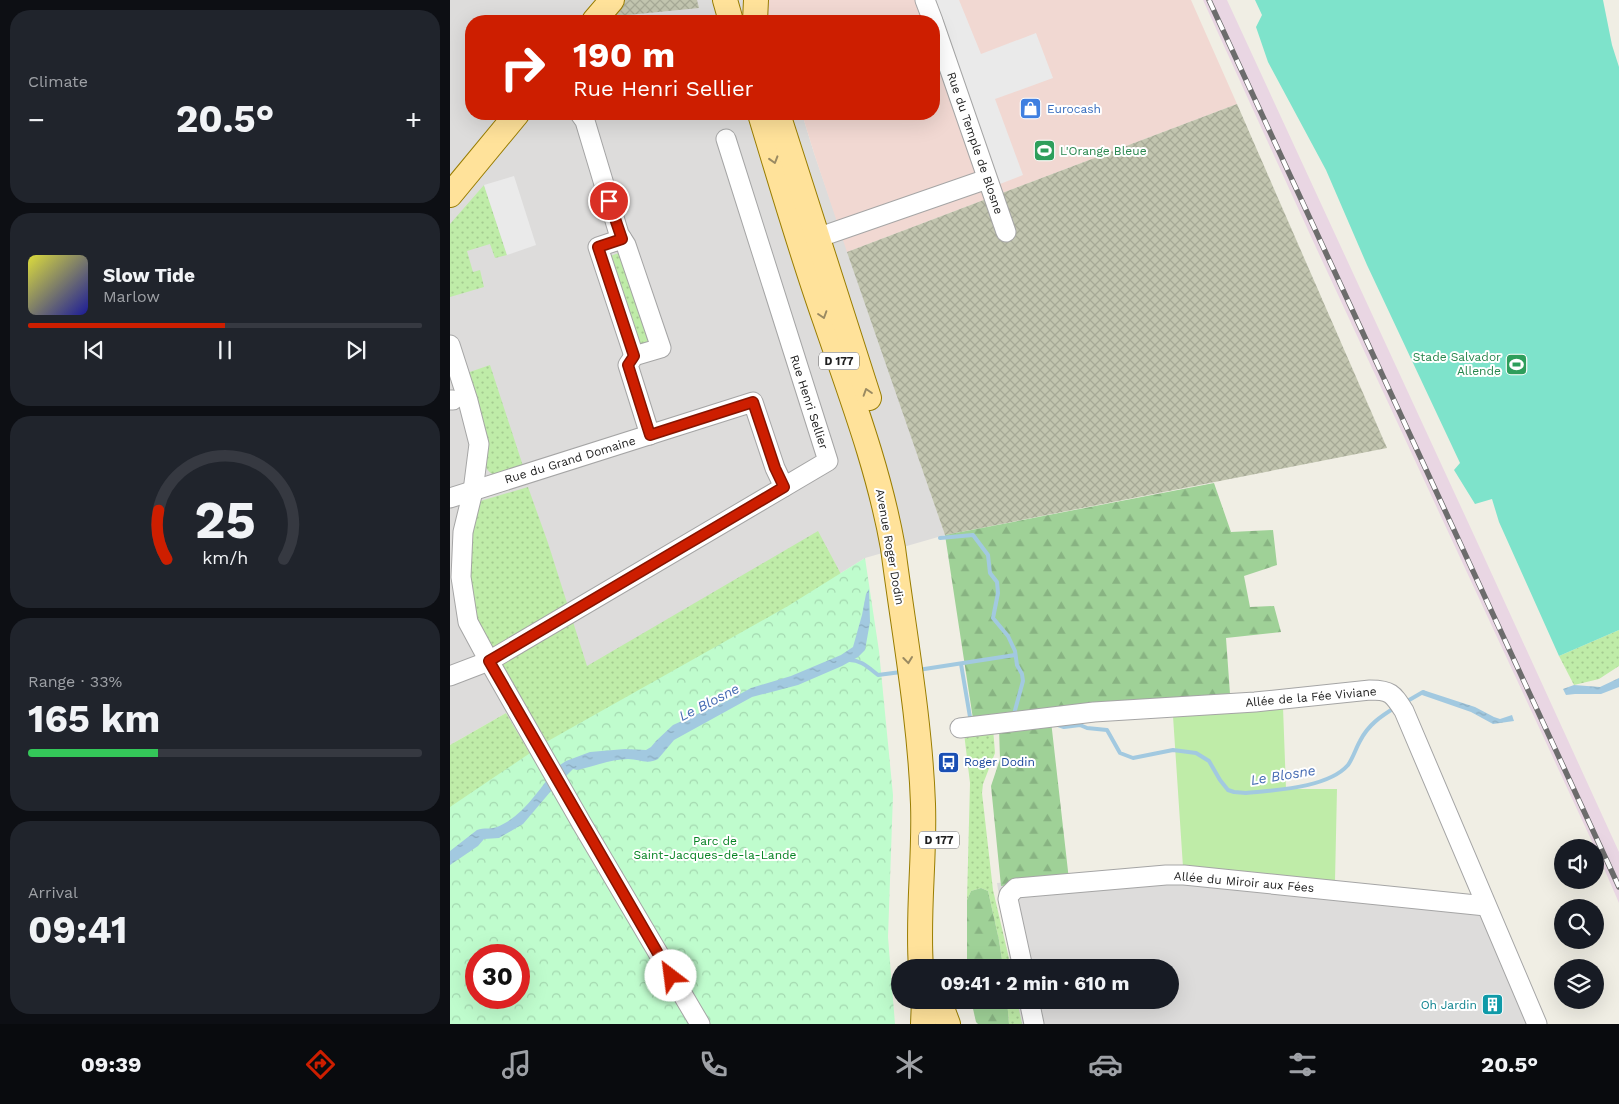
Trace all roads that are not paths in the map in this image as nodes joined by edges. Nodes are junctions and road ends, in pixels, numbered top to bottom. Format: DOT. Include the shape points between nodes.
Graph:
graph roads {
  1 [pos="612,0"];
  2 [pos="725,0"];
  3 [pos="756,0"];
  4 [pos="925,0"];
  5 [pos="599,15"];
  6 [pos="729,15"];
  7 [pos="755,15"];
  8 [pos="930,15"];
  9 [pos="940,43"];
  10 [pos="512,120"];
  11 [pos="584,120"];
  12 [pos="762,120"];
  13 [pos="780,120"];
  14 [pos="726,139"];
  15 [pos="987,179"];
  16 [pos="450,195"];
  17 [pos="1006,232"];
  18 [pos="817,238"];
  19 [pos="622,239"];
  20 [pos="450,345"];
  21 [pos="634,356"];
  22 [pos="650,435"];
  23 [pos="784,487"];
  24 [pos="473,491"];
  25 [pos="450,498"];
  26 [pos="910,610"];
  27 [pos="489,661"];
  28 [pos="450,676"];
  29 [pos="923,714"];
  30 [pos="960,728"];
  31 [pos="1486,906"];
  32 [pos="921,959"];
  33 [pos="937,959"];
  34 [pos="1020,959"];
  35 [pos="924,1009"];
  36 [pos="942,1009"];
  37 [pos="1031,1009"];
  38 [pos="700,1024"];
  39 [pos="923,1024"];
  40 [pos="948,1024"];
  41 [pos="1034,1024"];
  42 [pos="1537,1024"];
  1 -- 5 [label="main road"];
  2 -- 6 [label="main road"];
  3 -- 7 [label="main road"];
  4 -- 8 [label="street, Rue du Temple de Blosne"];
  9 -- 15 [label="street, Rue du Temple de Blosne"];
  10 -- 16 [label="main road"];
  11 -- 19 [label="street"];
  12 -- 26 [label="main road, Avenue Roger Dodin / D 177, one-way" via="876,473"];
  13 -- 18 [label="main road, Avenue Roger Dodin / D 177"];
  14 -- 23 [label="street, Rue Henri Sellier" via="828,461"];
  15 -- 17 [label="street, Rue du Temple de Blosne"];
  15 -- 18 [label="street"];
  26 -- 18 [label="main road, Avenue Roger Dodin / D 177, one-way" via="909,544 896,486"];
  19 -- 21 [label="street" via="598,247"];
  19 -- 21 [label="street" via="661,348"];
  20 -- 24 [label="street" via="479,444"];
  21 -- 22 [label="street" via="628,365"];
  22 -- 23 [label="street, Rue du Grand Domaine" via="753,402"];
  22 -- 24 [label="street, Rue du Grand Domaine"];
  23 -- 27 [label="street, Rue Henri Sellier"];
  24 -- 25 [label="street, Rue du Grand Domaine"];
  24 -- 27 [label="street" via="463,532 461,577 468,622"];
  26 -- 29 [label="main road, Avenue Roger Dodin"];
  27 -- 28 [label="street, Rue Henri Sellier"];
  27 -- 38 [label="street"];
  29 -- 32 [label="main road, Avenue Roger Dodin / D 177"];
  29 -- 33 [label="main road, Avenue Roger Dodin / D 177" via="939,804"];
  30 -- 31 [label="street, Allée de la Fée Viviane" via="1094,712 1388,691 1400,705"];
  31 -- 34 [label="street, Allée du Miroir aux Fées" via="1184,875 1016,888 1008,899"];
  31 -- 42 [label="street, Allée de la Fée Viviane"];
  35 -- 39 [label="main road"];
  36 -- 40 [label="main road"];
  37 -- 41 [label="street"];
}
